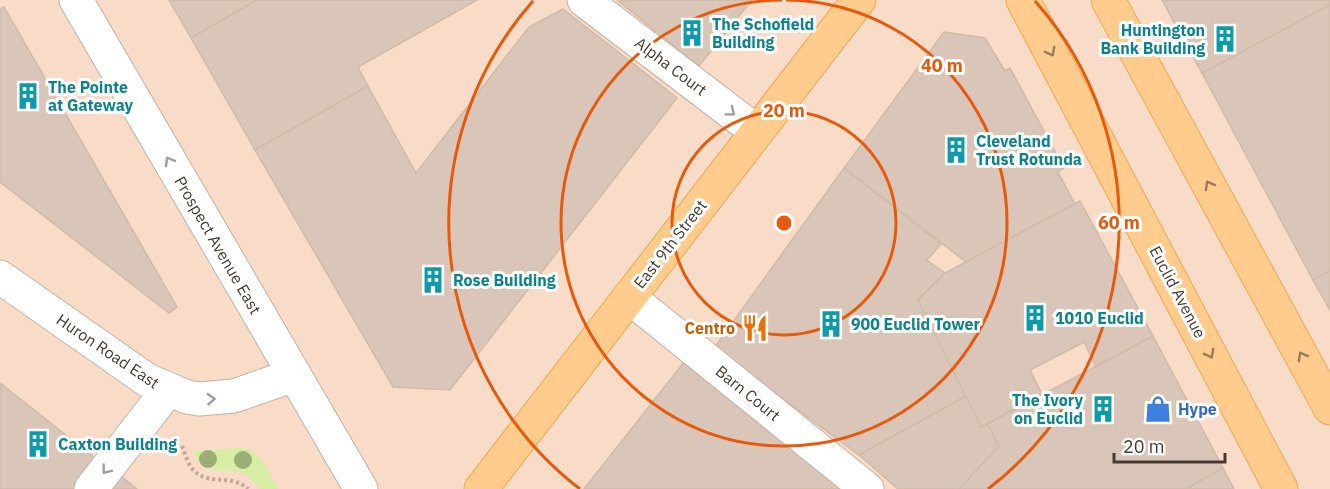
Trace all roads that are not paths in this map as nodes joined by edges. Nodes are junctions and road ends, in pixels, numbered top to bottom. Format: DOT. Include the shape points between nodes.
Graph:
graph roads {
  1 [pos="76,0"];
  2 [pos="584,0"];
  3 [pos="859,0"];
  4 [pos="1023,0"];
  5 [pos="1108,0"];
  6 [pos="757,132"];
  7 [pos="0,277"];
  8 [pos="628,297"];
  9 [pos="294,375"];
  10 [pos="168,390"];
  11 [pos="1330,408"];
  12 [pos="91,489"];
  13 [pos="361,489"];
  14 [pos="481,489"];
  15 [pos="867,489"];
  16 [pos="1281,489"];
  9 -- 1 [label="street, Prospect Avenue East, one-way"];
  2 -- 6 [label="street, Alpha Court, one-way"];
  3 -- 6 [label="main road, East 9th Street"];
  4 -- 16 [label="main road, Euclid Avenue, one-way"];
  11 -- 5 [label="main road, one-way"];
  6 -- 8 [label="main road, East 9th Street"];
  7 -- 10 [label="street, Huron Road East" via="147,380"];
  8 -- 14 [label="main road, East 9th Street"];
  8 -- 15 [label="street, Barn Court"];
  10 -- 9 [label="street, Huron Road East, one-way" via="199,399 217,399"];
  9 -- 13 [label="street, Prospect Avenue East"];
  10 -- 12 [label="street, one-way"];
}
